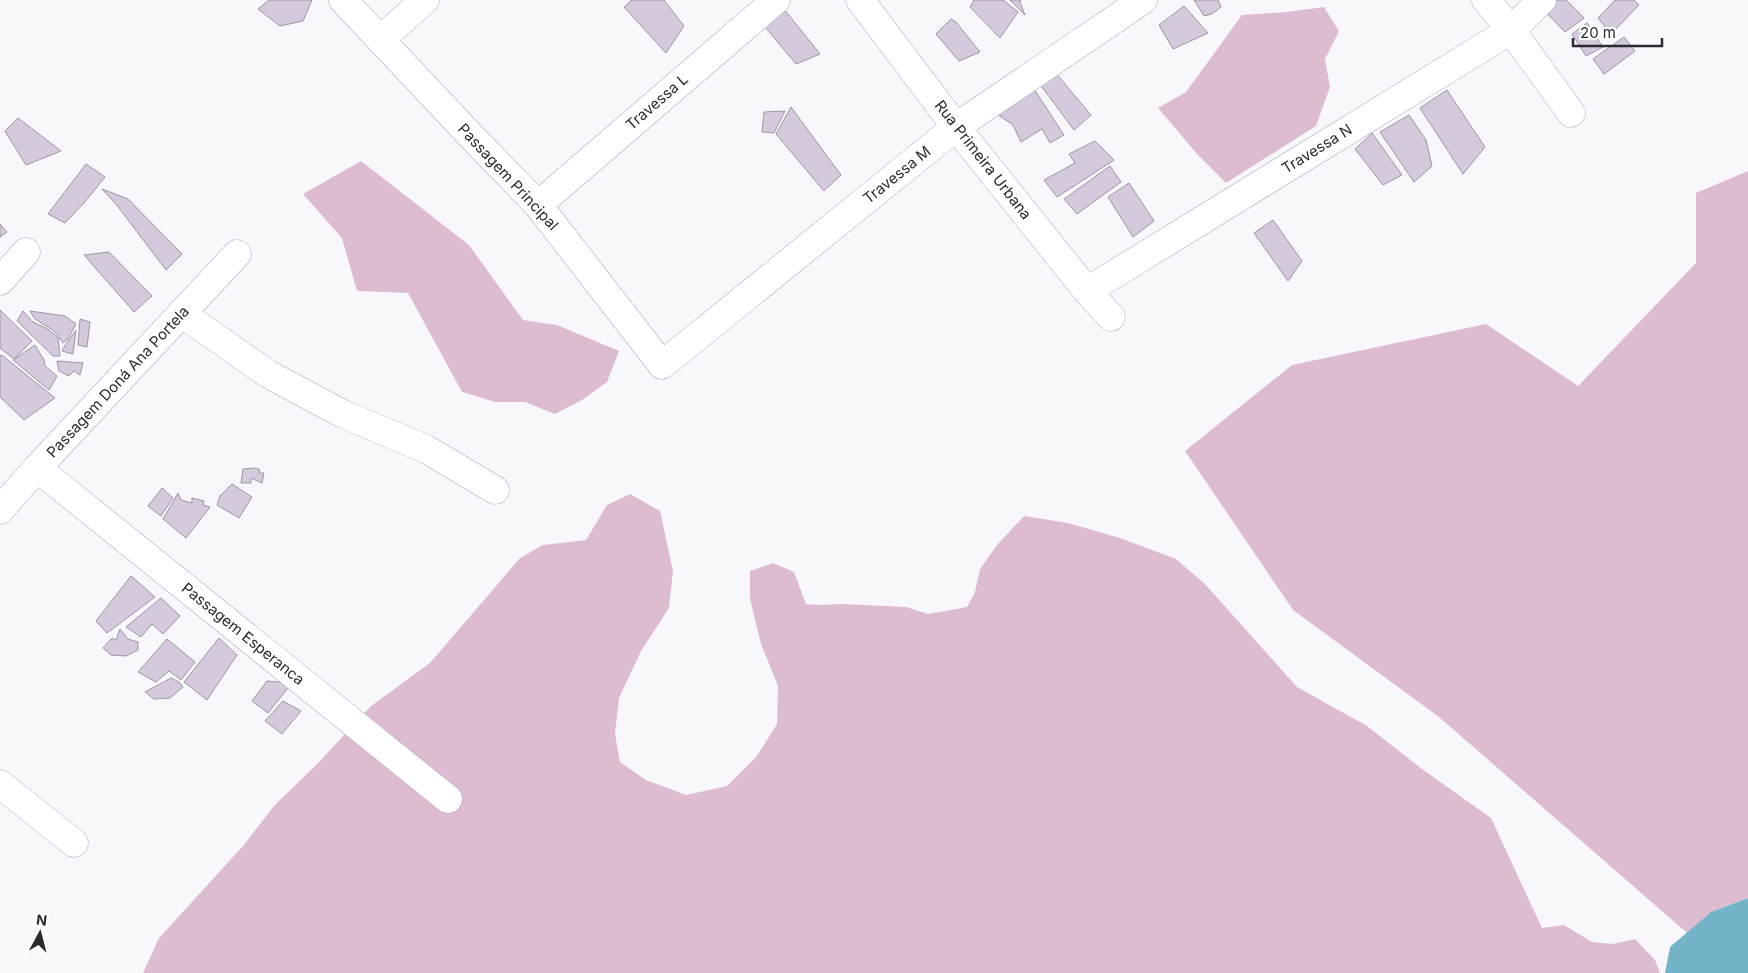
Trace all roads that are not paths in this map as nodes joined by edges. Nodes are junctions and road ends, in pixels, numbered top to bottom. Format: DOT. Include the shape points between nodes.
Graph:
graph roads {
  1 [pos="343,0"];
  2 [pos="425,0"];
  3 [pos="776,0"];
  4 [pos="860,0"];
  5 [pos="1143,0"];
  6 [pos="1486,0"];
  7 [pos="1542,0"];
  8 [pos="1511,30"];
  9 [pos="380,40"];
  10 [pos="1571,113"];
  11 [pos="956,127"];
  12 [pos="538,205"];
  13 [pos="26,252"];
  14 [pos="237,254"];
  15 [pos="0,281"];
  16 [pos="1087,290"];
  17 [pos="181,313"];
  18 [pos="1111,317"];
  19 [pos="662,365"];
  20 [pos="37,468"];
  21 [pos="495,490"];
  22 [pos="0,510"];
  23 [pos="0,784"];
  24 [pos="448,799"];
  25 [pos="74,844"];
  1 -- 9 [label="street, Passagem Principal"];
  2 -- 9 [label="street"];
  3 -- 12 [label="street, Travessa L"];
  4 -- 11 [label="street, Rua Primeira Urbana"];
  5 -- 11 [label="street, Travessa M"];
  6 -- 8 [label="street"];
  7 -- 8 [label="street, Travessa N"];
  8 -- 10 [label="street"];
  8 -- 16 [label="street, Travessa N"];
  9 -- 12 [label="street, Passagem Principal"];
  11 -- 16 [label="street, Rua Primeira Urbana"];
  11 -- 19 [label="street, Travessa M"];
  12 -- 19 [label="street, Passagem Principal"];
  13 -- 15 [label="street"];
  14 -- 17 [label="street, Passagem Doná Ana Portela"];
  16 -- 18 [label="street, Rua Primeira Urbana"];
  17 -- 20 [label="street, Passagem Doná Ana Portela"];
  17 -- 21 [label="street" via="268,374 343,414 426,449"];
  20 -- 22 [label="street, Passagem Doná Ana Portela"];
  20 -- 24 [label="street, Passagem Esperanca"];
  23 -- 25 [label="street"];
}
